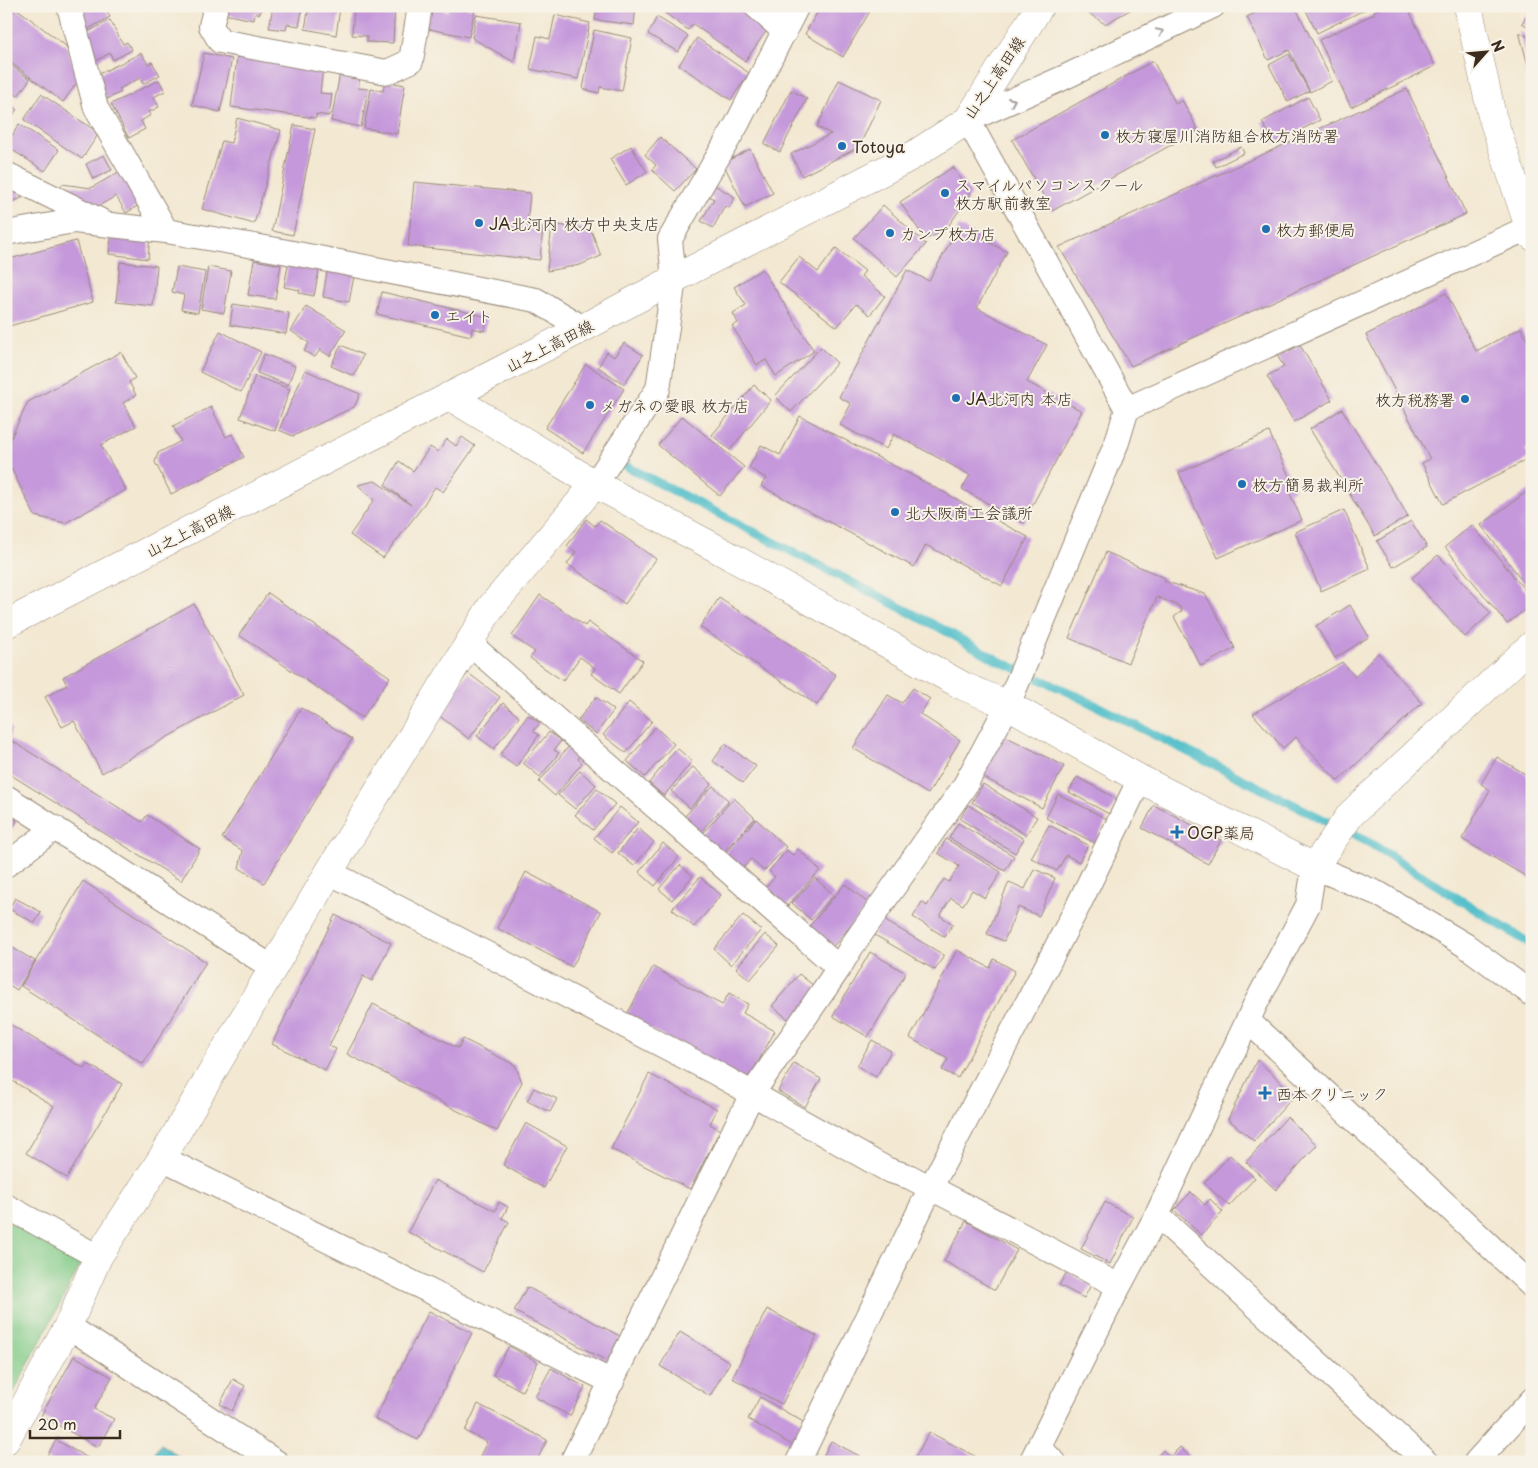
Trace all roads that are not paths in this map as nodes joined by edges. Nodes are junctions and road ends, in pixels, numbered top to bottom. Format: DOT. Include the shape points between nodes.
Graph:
graph roads {
  1 [pos="69,6"];
  2 [pos="216,6"];
  3 [pos="420,6"];
  4 [pos="756,6"];
  5 [pos="797,6"];
  6 [pos="1040,6"];
  7 [pos="1213,6"];
  8 [pos="1468,6"];
  9 [pos="785,32"];
  10 [pos="968,120"];
  11 [pos="6,174"];
  12 [pos="109,224"];
  13 [pos="166,231"];
  14 [pos="1530,232"];
  15 [pos="6,233"];
  16 [pos="674,279"];
  17 [pos="583,328"];
  18 [pos="448,396"];
  19 [pos="1127,409"];
  20 [pos="595,484"];
  21 [pos="6,624"];
  22 [pos="469,643"];
  23 [pos="1532,645"];
  24 [pos="1011,697"];
  25 [pos="1140,779"];
  26 [pos="6,797"];
  27 [pos="55,828"];
  28 [pos="1322,856"];
  29 [pos="6,865"];
  30 [pos="329,872"];
  31 [pos="273,968"];
  32 [pos="839,968"];
  33 [pos="1532,994"];
  34 [pos="1248,1021"];
  35 [pos="752,1094"];
  36 [pos="162,1158"];
  37 [pos="930,1189"];
  38 [pos="6,1206"];
  39 [pos="1157,1215"];
  40 [pos="98,1257"];
  41 [pos="1119,1286"];
  42 [pos="1532,1286"];
  43 [pos="68,1326"];
  44 [pos="612,1382"];
  45 [pos="1532,1400"];
  46 [pos="6,1440"];
  47 [pos="1041,1457"];
  48 [pos="276,1462"];
  49 [pos="572,1462"];
  50 [pos="798,1462"];
  51 [pos="1426,1462"];
  52 [pos="1476,1462"];
  1 -- 13 [label="street" via="96,108"];
  2 -- 3 [label="street" via="210,26 220,41 387,72 411,61"];
  4 -- 9 [label="street"];
  5 -- 9 [label="street"];
  6 -- 10 [label="street, 山之上高田線"];
  10 -- 7 [label="street, one-way"];
  8 -- 14 [label="street" via="1492,116"];
  9 -- 16 [label="street" via="737,124 670,239"];
  10 -- 16 [label="street, 山之上高田線" via="912,156"];
  10 -- 19 [label="street"];
  11 -- 12 [label="street"];
  12 -- 13 [label="street"];
  12 -- 15 [label="street" via="74,221"];
  13 -- 17 [label="street" via="536,300"];
  14 -- 19 [label="street"];
  16 -- 17 [label="street, 山之上高田線"];
  16 -- 20 [label="street" via="658,389"];
  17 -- 18 [label="street, 山之上高田線"];
  18 -- 20 [label="street"];
  18 -- 21 [label="street, 山之上高田線"];
  19 -- 24 [label="street" via="1117,442"];
  20 -- 22 [label="street" via="491,607"];
  20 -- 24 [label="street" via="963,686"];
  22 -- 30 [label="street"];
  22 -- 32 [label="street"];
  23 -- 28 [label="street" via="1351,814"];
  24 -- 25 [label="street"];
  24 -- 32 [label="street" via="964,787"];
  25 -- 28 [label="street"];
  25 -- 37 [label="street" via="1078,906"];
  26 -- 27 [label="street"];
  27 -- 29 [label="street"];
  27 -- 31 [label="street"];
  28 -- 33 [label="street" via="1465,945"];
  28 -- 34 [label="street" via="1308,905"];
  30 -- 31 [label="street"];
  30 -- 35 [label="street"];
  31 -- 36 [label="street"];
  32 -- 35 [label="street"];
  34 -- 39 [label="street"];
  34 -- 42 [label="street"];
  35 -- 37 [label="street" via="888,1170 910,1177"];
  35 -- 44 [label="street"];
  36 -- 40 [label="street"];
  36 -- 44 [label="street"];
  37 -- 41 [label="street"];
  37 -- 50 [label="street"];
  38 -- 40 [label="street"];
  39 -- 41 [label="street"];
  39 -- 51 [label="street"];
  40 -- 43 [label="street"];
  41 -- 47 [label="street"];
  43 -- 46 [label="street"];
  43 -- 48 [label="street"];
  44 -- 49 [label="street"];
  45 -- 52 [label="street"];
}
